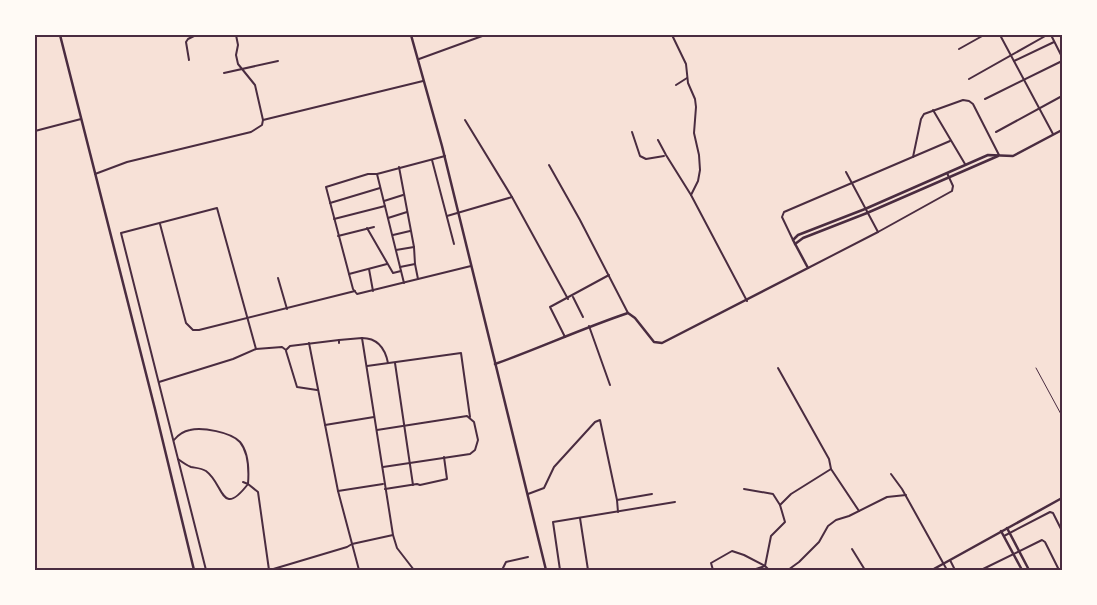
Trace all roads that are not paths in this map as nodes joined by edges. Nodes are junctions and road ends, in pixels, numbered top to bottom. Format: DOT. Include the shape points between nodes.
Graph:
graph roads {
  1 [pos="60,35"];
  2 [pos="196,35"];
  3 [pos="236,35"];
  4 [pos="412,35"];
  5 [pos="485,35"];
  6 [pos="672,35"];
  7 [pos="984,35"];
  8 [pos="1000,35"];
  9 [pos="1049,35"];
  10 [pos="1054,42"];
  11 [pos="959,49"];
  12 [pos="1011,55"];
  13 [pos="1062,57"];
  14 [pos="419,59"];
  15 [pos="189,60"];
  16 [pos="278,61"];
  17 [pos="1014,61"];
  18 [pos="1062,61"];
  19 [pos="242,69"];
  20 [pos="224,73"];
  21 [pos="688,78"];
  22 [pos="969,79"];
  23 [pos="424,81"];
  24 [pos="1025,81"];
  25 [pos="676,86"];
  26 [pos="1062,96"];
  27 [pos="985,99"];
  28 [pos="1040,107"];
  29 [pos="933,110"];
  30 [pos="81,119"];
  31 [pos="263,120"];
  32 [pos="465,120"];
  33 [pos="1062,130"];
  34 [pos="35,131"];
  35 [pos="632,132"];
  36 [pos="996,132"];
  37 [pos="1054,134"];
  38 [pos="658,140"];
  39 [pos="950,141"];
  40 [pos="1000,155"];
  41 [pos="445,156"];
  42 [pos="666,156"];
  43 [pos="913,157"];
  44 [pos="432,160"];
  45 [pos="549,165"];
  46 [pos="965,165"];
  47 [pos="399,167"];
  48 [pos="846,172"];
  49 [pos="947,173"];
  50 [pos="95,174"];
  51 [pos="377,174"];
  52 [pos="949,177"];
  53 [pos="852,184"];
  54 [pos="380,188"];
  55 [pos="404,195"];
  56 [pos="691,195"];
  57 [pos="512,197"];
  58 [pos="384,200"];
  59 [pos="330,203"];
  60 [pos="386,206"];
  61 [pos="865,209"];
  62 [pos="407,212"];
  63 [pos="458,212"];
  64 [pos="867,213"];
  65 [pos="447,216"];
  66 [pos="388,218"];
  67 [pos="334,219"];
  68 [pos="160,223"];
  69 [pos="374,227"];
  70 [pos="367,228"];
  71 [pos="411,230"];
  72 [pos="878,232"];
  73 [pos="393,235"];
  74 [pos="338,236"];
  75 [pos="793,240"];
  76 [pos="454,244"];
  77 [pos="795,244"];
  78 [pos="414,248"];
  79 [pos="396,250"];
  80 [pos="387,264"];
  81 [pos="415,264"];
  82 [pos="472,266"];
  83 [pos="400,267"];
  84 [pos="808,268"];
  85 [pos="369,269"];
  86 [pos="401,271"];
  87 [pos="349,274"];
  88 [pos="609,275"];
  89 [pos="278,278"];
  90 [pos="418,279"];
  91 [pos="404,283"];
  92 [pos="355,291"];
  93 [pos="373,291"];
  94 [pos="572,296"];
  95 [pos="568,299"];
  96 [pos="747,301"];
  97 [pos="287,308"];
  98 [pos="628,313"];
  99 [pos="248,317"];
  100 [pos="583,317"];
  101 [pos="589,326"];
  102 [pos="565,337"];
  103 [pos="362,338"];
  104 [pos="308,343"];
  105 [pos="256,349"];
  106 [pos="286,350"];
  107 [pos="395,363"];
  108 [pos="388,364"];
  109 [pos="495,364"];
  110 [pos="366,366"];
  111 [pos="778,368"];
  112 [pos="1036,368"];
  113 [pos="158,382"];
  114 [pos="610,385"];
  115 [pos="317,390"];
  116 [pos="1062,416"];
  117 [pos="374,417"];
  118 [pos="470,417"];
  119 [pos="324,425"];
  120 [pos="405,426"];
  121 [pos="377,430"];
  122 [pos="173,440"];
  123 [pos="444,457"];
  124 [pos="178,459"];
  125 [pos="410,462"];
  126 [pos="382,467"];
  127 [pos="831,469"];
  128 [pos="891,474"];
  129 [pos="243,482"];
  130 [pos="248,484"];
  131 [pos="384,484"];
  132 [pos="413,485"];
  133 [pos="385,489"];
  134 [pos="744,489"];
  135 [pos="338,491"];
  136 [pos="528,494"];
  137 [pos="652,494"];
  138 [pos="906,495"];
  139 [pos="1062,498"];
  140 [pos="617,500"];
  141 [pos="675,502"];
  142 [pos="780,505"];
  143 [pos="859,511"];
  144 [pos="618,512"];
  145 [pos="580,518"];
  146 [pos="1007,528"];
  147 [pos="1002,531"];
  148 [pos="1062,531"];
  149 [pos="1010,533"];
  150 [pos="393,535"];
  151 [pos="1004,536"];
  152 [pos="352,544"];
  153 [pos="852,548"];
  154 [pos="1019,550"];
  155 [pos="1013,553"];
  156 [pos="528,557"];
  157 [pos="950,560"];
  158 [pos="944,563"];
  159 [pos="992,565"];
  160 [pos="765,566"];
  161 [pos="194,570"];
  162 [pos="206,570"];
  163 [pos="270,570"];
  164 [pos="359,570"];
  165 [pos="414,570"];
  166 [pos="502,570"];
  167 [pos="546,570"];
  168 [pos="560,570"];
  169 [pos="588,570"];
  170 [pos="713,570"];
  171 [pos="753,570"];
  172 [pos="769,570"];
  173 [pos="788,570"];
  174 [pos="865,570"];
  175 [pos="932,570"];
  176 [pos="948,570"];
  177 [pos="955,570"];
  178 [pos="981,570"];
  179 [pos="994,570"];
  180 [pos="1022,570"];
  181 [pos="1029,570"];
  182 [pos="1059,570"];
  1 -- 30 [label="main road"];
  2 -- 15 [label="street" via="186,42"];
  3 -- 19 [label="street" via="236,55"];
  4 -- 14 [label="main road"];
  5 -- 14 [label="street"];
  6 -- 21 [label="street" via="686,64"];
  7 -- 11 [label="street"];
  8 -- 12 [label="street"];
  9 -- 10 [label="street"];
  9 -- 12 [label="street"];
  10 -- 13 [label="street"];
  10 -- 17 [label="street"];
  12 -- 17 [label="street"];
  12 -- 22 [label="street"];
  14 -- 23 [label="main road"];
  16 -- 19 [label="street"];
  17 -- 24 [label="street"];
  18 -- 24 [label="street"];
  19 -- 20 [label="street"];
  19 -- 31 [label="street" via="255,85"];
  21 -- 25 [label="street"];
  21 -- 56 [label="street" via="696,107 694,133 700,170"];
  23 -- 31 [label="street"];
  23 -- 41 [label="main road"];
  24 -- 27 [label="street"];
  24 -- 28 [label="street"];
  26 -- 28 [label="street"];
  28 -- 36 [label="street"];
  28 -- 37 [label="street"];
  29 -- 39 [label="street"];
  29 -- 40 [label="street" via="963,100 971,102"];
  29 -- 43 [label="street" via="921,119"];
  30 -- 34 [label="street"];
  30 -- 50 [label="main road"];
  31 -- 50 [label="street" via="262,125 251,132 128,162"];
  32 -- 57 [label="street"];
  33 -- 37 [label="main road"];
  35 -- 42 [label="street" via="640,156 646,159"];
  37 -- 40 [label="main road" via="1012,156"];
  38 -- 42 [label="street"];
  39 -- 43 [label="street"];
  39 -- 46 [label="street"];
  40 -- 46 [label="main road" via="988,155"];
  40 -- 52 [label="main road"];
  41 -- 44 [label="street"];
  41 -- 63 [label="main road"];
  42 -- 56 [label="street"];
  43 -- 53 [label="street"];
  44 -- 47 [label="street"];
  44 -- 65 [label="street"];
  45 -- 88 [label="street"];
  46 -- 49 [label="main road"];
  47 -- 51 [label="street"];
  47 -- 55 [label="street"];
  48 -- 53 [label="street"];
  49 -- 52 [label="street"];
  49 -- 61 [label="main road"];
  50 -- 161 [label="main road"];
  51 -- 54 [label="street"];
  51 -- 59 [label="street" via="326,187"];
  52 -- 64 [label="main road"];
  52 -- 72 [label="street" via="953,190"];
  53 -- 61 [label="street"];
  53 -- 75 [label="street" via="782,213"];
  54 -- 58 [label="street"];
  54 -- 59 [label="street"];
  55 -- 58 [label="street"];
  55 -- 62 [label="street"];
  56 -- 96 [label="street"];
  57 -- 63 [label="street"];
  57 -- 95 [label="street"];
  58 -- 60 [label="street"];
  59 -- 67 [label="street"];
  60 -- 66 [label="street"];
  60 -- 67 [label="street"];
  61 -- 64 [label="street"];
  61 -- 75 [label="main road" via="800,234"];
  62 -- 66 [label="street"];
  62 -- 71 [label="street"];
  63 -- 65 [label="street"];
  63 -- 82 [label="main road"];
  64 -- 72 [label="street"];
  64 -- 77 [label="main road"];
  65 -- 76 [label="street"];
  66 -- 73 [label="street"];
  67 -- 74 [label="street"];
  68 -- 99 [label="street" via="189,327 200,330"];
  68 -- 99 [label="street" via="217,208"];
  68 -- 113 [label="street" via="121,233"];
  69 -- 70 [label="street"];
  70 -- 74 [label="street"];
  70 -- 80 [label="street"];
  71 -- 73 [label="street"];
  71 -- 78 [label="street"];
  72 -- 84 [label="street"];
  73 -- 79 [label="street"];
  74 -- 87 [label="street"];
  75 -- 77 [label="main road"];
  77 -- 84 [label="main road"];
  78 -- 79 [label="street"];
  78 -- 81 [label="street"];
  79 -- 83 [label="street"];
  80 -- 85 [label="street"];
  80 -- 86 [label="street" via="393,273"];
  81 -- 83 [label="street"];
  81 -- 90 [label="street"];
  82 -- 90 [label="street"];
  82 -- 109 [label="main road"];
  83 -- 86 [label="street"];
  84 -- 96 [label="main road"];
  85 -- 87 [label="street"];
  85 -- 93 [label="street"];
  86 -- 91 [label="street"];
  87 -- 92 [label="street"];
  88 -- 94 [label="street"];
  88 -- 98 [label="street"];
  89 -- 97 [label="street"];
  90 -- 91 [label="street"];
  91 -- 93 [label="street"];
  92 -- 93 [label="street" via="358,294"];
  92 -- 97 [label="street"];
  94 -- 95 [label="street"];
  94 -- 100 [label="street"];
  95 -- 102 [label="street" via="550,307"];
  96 -- 98 [label="main road" via="662,344 654,342"];
  97 -- 99 [label="street"];
  98 -- 101 [label="main road"];
  99 -- 105 [label="street"];
  101 -- 102 [label="main road"];
  101 -- 114 [label="street"];
  102 -- 109 [label="main road"];
  103 -- 104 [label="street"];
  103 -- 108 [label="street" via="371,338 380,344"];
  103 -- 110 [label="street"];
  104 -- 106 [label="street" via="290,346"];
  104 -- 115 [label="street"];
  105 -- 106 [label="street" via="282,347"];
  105 -- 113 [label="street" via="233,360"];
  106 -- 115 [label="street" via="297,387"];
  107 -- 108 [label="street"];
  107 -- 118 [label="street" via="461,353"];
  107 -- 120 [label="street"];
  108 -- 110 [label="street"];
  109 -- 136 [label="main road"];
  110 -- 117 [label="street"];
  111 -- 127 [label="street" via="829,459"];
  112 -- 116 [label="lane"];
  113 -- 122 [label="street"];
  115 -- 119 [label="street"];
  117 -- 119 [label="street"];
  117 -- 121 [label="street"];
  118 -- 120 [label="street"];
  118 -- 123 [label="street" via="478,440 475,450 470,454"];
  119 -- 135 [label="street"];
  120 -- 121 [label="street"];
  120 -- 125 [label="street"];
  121 -- 126 [label="street"];
  122 -- 124 [label="street"];
  122 -- 130 [label="street" via="192,429 233,437 240,442 248,462"];
  123 -- 125 [label="street"];
  123 -- 132 [label="street" via="447,480"];
  124 -- 130 [label="street" via="205,470 230,500"];
  124 -- 162 [label="street"];
  125 -- 126 [label="street"];
  125 -- 132 [label="street"];
  126 -- 131 [label="street"];
  127 -- 142 [label="street" via="791,494"];
  127 -- 143 [label="street"];
  128 -- 138 [label="street"];
  129 -- 130 [label="street"];
  130 -- 163 [label="street" via="258,492"];
  131 -- 133 [label="street"];
  131 -- 135 [label="street"];
  132 -- 133 [label="street"];
  133 -- 150 [label="street"];
  134 -- 142 [label="street" via="773,494"];
  135 -- 152 [label="street"];
  136 -- 140 [label="street" via="544,488 554,467 600,420"];
  136 -- 167 [label="main road"];
  137 -- 140 [label="street"];
  138 -- 143 [label="street" via="886,497"];
  138 -- 158 [label="street"];
  139 -- 146 [label="main road"];
  140 -- 144 [label="street"];
  141 -- 144 [label="street"];
  142 -- 160 [label="street" via="785,522 771,536"];
  143 -- 173 [label="street" via="828,526 819,542"];
  144 -- 145 [label="street"];
  145 -- 168 [label="street" via="553,522"];
  145 -- 169 [label="street"];
  146 -- 147 [label="main road"];
  146 -- 149 [label="main road"];
  147 -- 151 [label="main road"];
  147 -- 157 [label="main road"];
  148 -- 149 [label="street" via="1050,512"];
  149 -- 151 [label="street"];
  149 -- 154 [label="main road"];
  150 -- 152 [label="street"];
  150 -- 165 [label="street" via="397,548"];
  151 -- 155 [label="main road"];
  152 -- 163 [label="street"];
  152 -- 164 [label="street"];
  153 -- 174 [label="street"];
  154 -- 155 [label="street"];
  154 -- 181 [label="main road"];
  154 -- 182 [label="street" via="1043,540"];
  155 -- 159 [label="street"];
  155 -- 180 [label="main road"];
  156 -- 166 [label="street" via="506,562"];
  157 -- 158 [label="main road"];
  157 -- 177 [label="street"];
  158 -- 175 [label="main road"];
  158 -- 176 [label="street"];
  159 -- 178 [label="street"];
  159 -- 179 [label="street"];
  160 -- 170 [label="street" via="732,551 711,563"];
  160 -- 171 [label="street"];
  160 -- 172 [label="street"];
}
